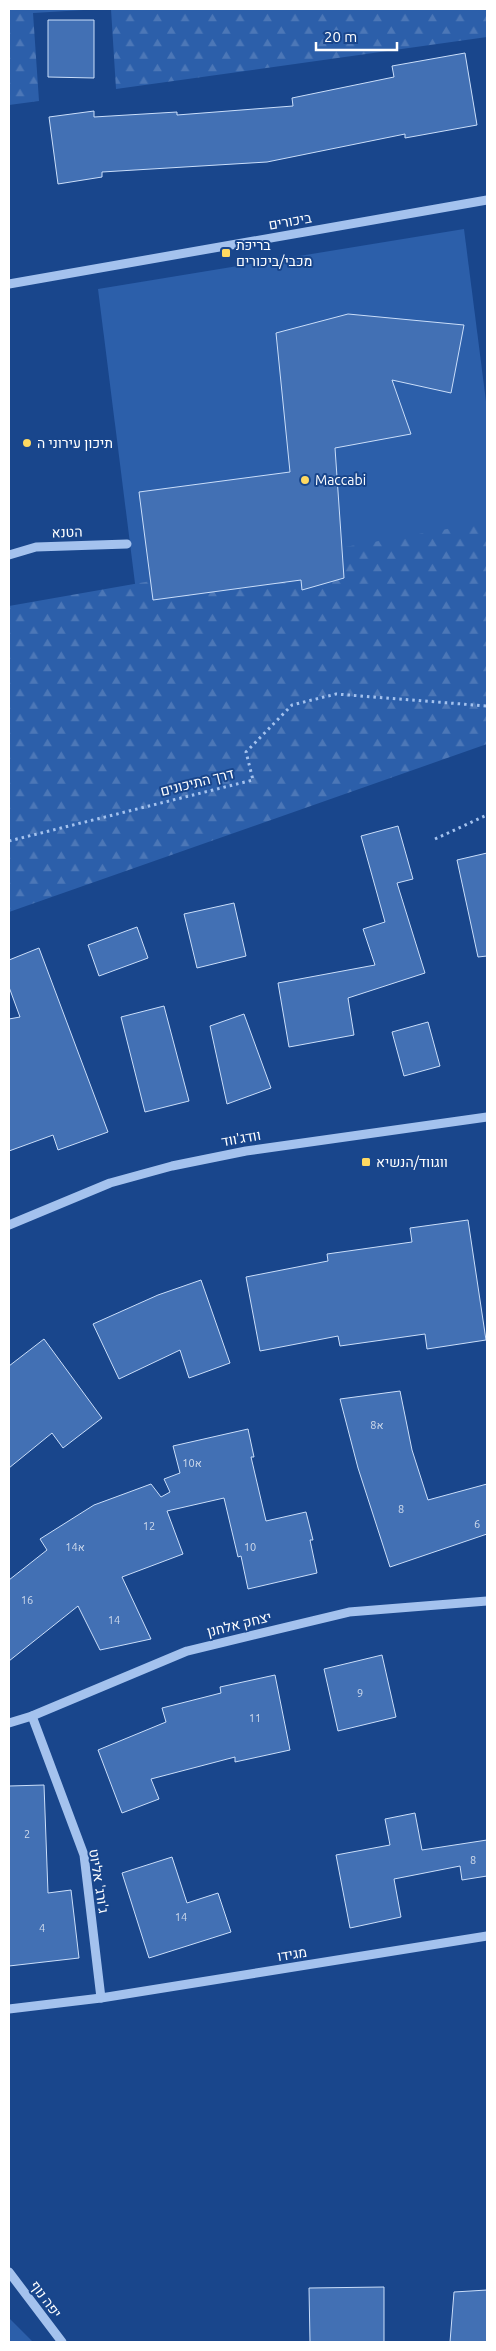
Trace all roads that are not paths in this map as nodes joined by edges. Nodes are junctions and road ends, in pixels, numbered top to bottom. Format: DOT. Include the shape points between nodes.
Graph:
graph roads {
  1 [pos="487,200"];
  2 [pos="9,284"];
  3 [pos="127,544"];
  4 [pos="9,554"];
  5 [pos="487,1117"];
  6 [pos="9,1225"];
  7 [pos="487,1601"];
  8 [pos="32,1716"];
  9 [pos="9,1723"];
  10 [pos="487,1936"];
  11 [pos="101,1998"];
  12 [pos="9,2009"];
  13 [pos="9,2272"];
  14 [pos="62,2342"];
  1 -- 2 [label="street, ביכורים"];
  3 -- 4 [label="street, הטנא" via="36,547"];
  5 -- 6 [label="street, וודג'ווד" via="246,1150 172,1166 110,1183"];
  7 -- 8 [label="street, יצחק אלחנן" via="349,1612 187,1651"];
  8 -- 9 [label="street, יצחק אלחנן"];
  8 -- 11 [label="street, ג'ורג' אליוט" via="84,1855"];
  10 -- 11 [label="street, מגידו"];
  11 -- 12 [label="street, מגידו"];
  13 -- 14 [label="street, יפה נוף"];
}
